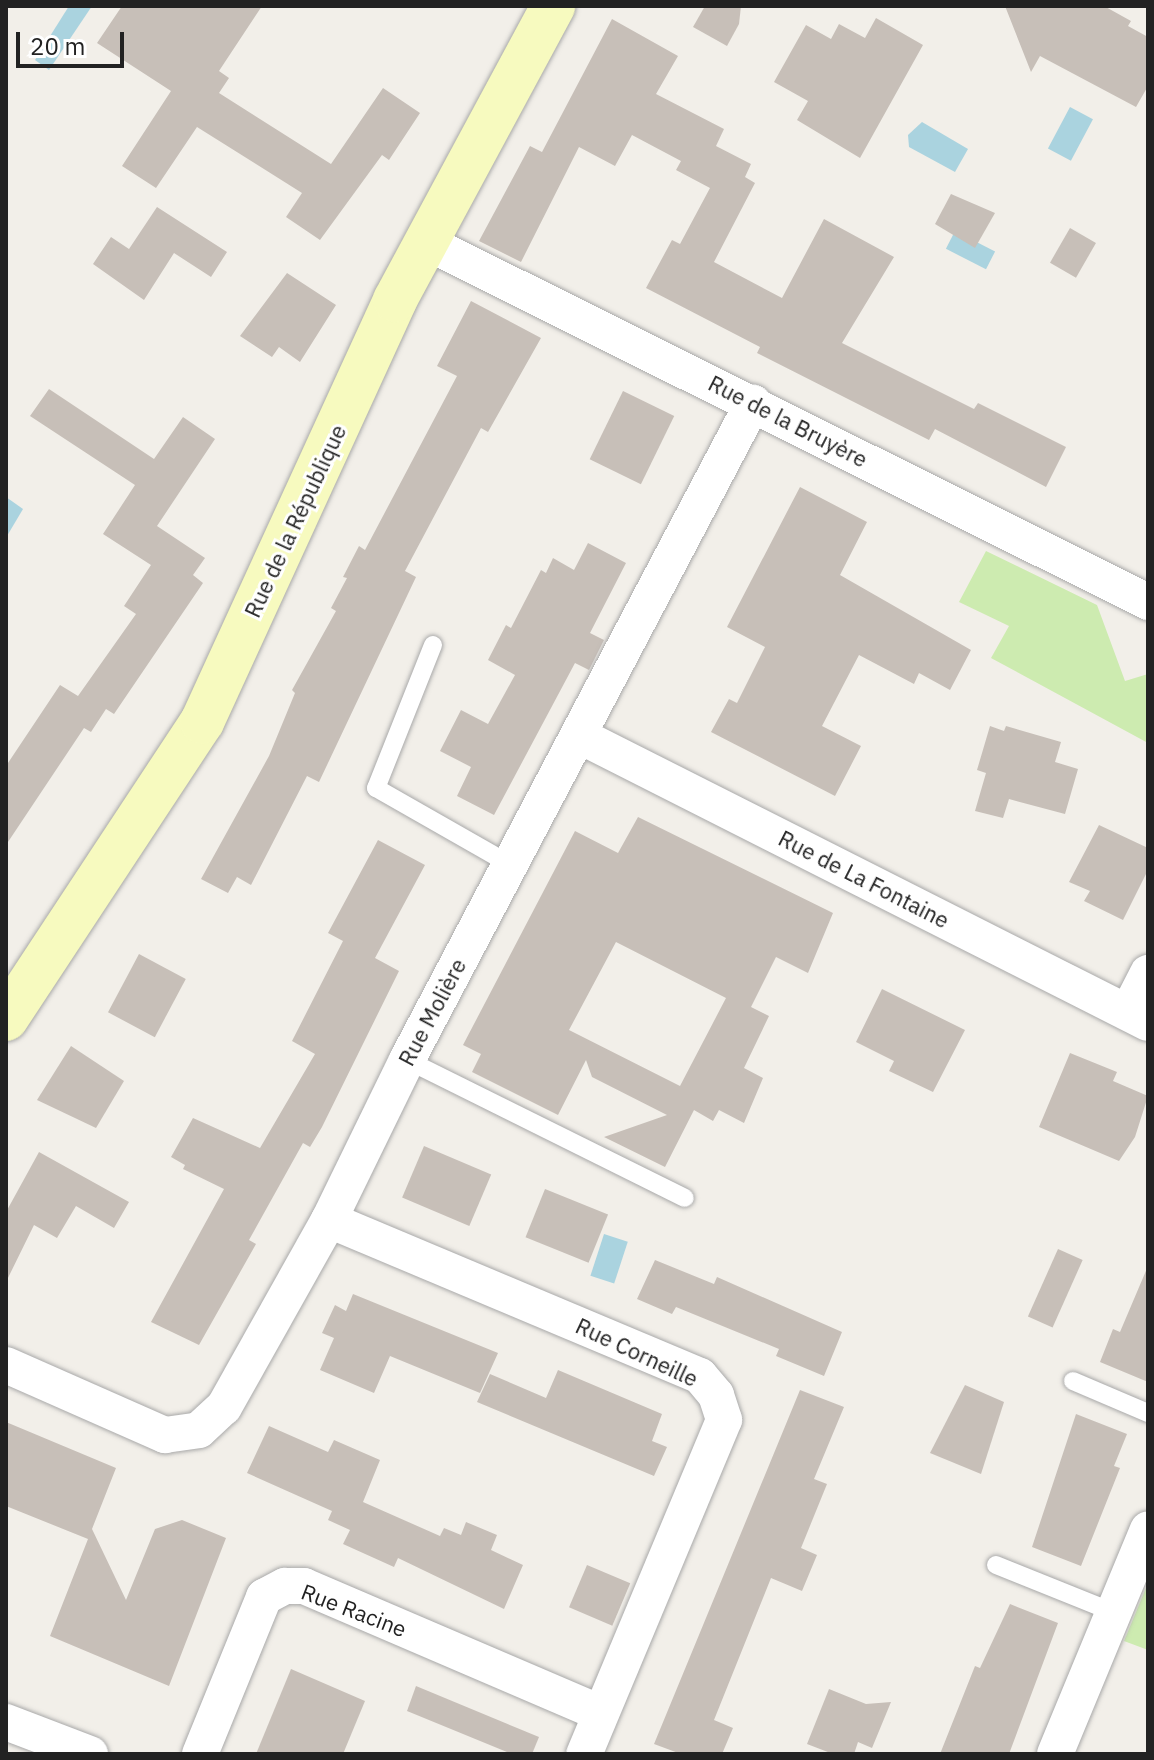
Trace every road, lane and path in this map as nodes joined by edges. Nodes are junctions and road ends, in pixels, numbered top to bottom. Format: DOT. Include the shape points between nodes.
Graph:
graph roads {
  1 [pos="553,6"];
  2 [pos="426,242"];
  3 [pos="753,403"];
  4 [pos="1148,602"];
  5 [pos="433,645"];
  6 [pos="580,736"];
  7 [pos="511,865"];
  8 [pos="1148,973"];
  9 [pos="1138,1017"];
  10 [pos="6,1019"];
  11 [pos="407,1060"];
  12 [pos="685,1198"];
  13 [pos="329,1220"];
  14 [pos="6,1365"];
  15 [pos="1073,1381"];
  16 [pos="1148,1413"];
  17 [pos="1148,1530"];
  18 [pos="996,1565"];
  19 [pos="1113,1612"];
  20 [pos="600,1713"];
  21 [pos="6,1722"];
  22 [pos="90,1754"];
  23 [pos="200,1754"];
  24 [pos="584,1754"];
  25 [pos="1055,1754"];
  1 -- 2 [label="street, Rue de la République"];
  2 -- 3 [label="street, Rue de la Bruyère"];
  2 -- 10 [label="street, Rue de la République" via="202,722"];
  3 -- 4 [label="street, Rue de la Bruyère"];
  3 -- 6 [label="street, Rue Molière"];
  5 -- 7 [label="lane" via="376,788"];
  6 -- 7 [label="street, Rue Molière"];
  6 -- 9 [label="street, Rue de La Fontaine"];
  7 -- 11 [label="street, Rue Molière"];
  8 -- 9 [label="street"];
  11 -- 12 [label="lane"];
  11 -- 13 [label="street, Rue Molière"];
  13 -- 14 [label="street, Rue Molière" via="224,1407 199,1430 165,1435"];
  13 -- 20 [label="street, Rue Corneille" via="700,1376 716,1395 724,1420"];
  15 -- 16 [label="lane"];
  17 -- 19 [label="street"];
  18 -- 19 [label="lane"];
  19 -- 25 [label="street"];
  20 -- 23 [label="street, Rue Racine" via="304,1586 285,1586 264,1597"];
  20 -- 24 [label="street, Rue Corneille"];
  21 -- 22 [label="street"];
}
